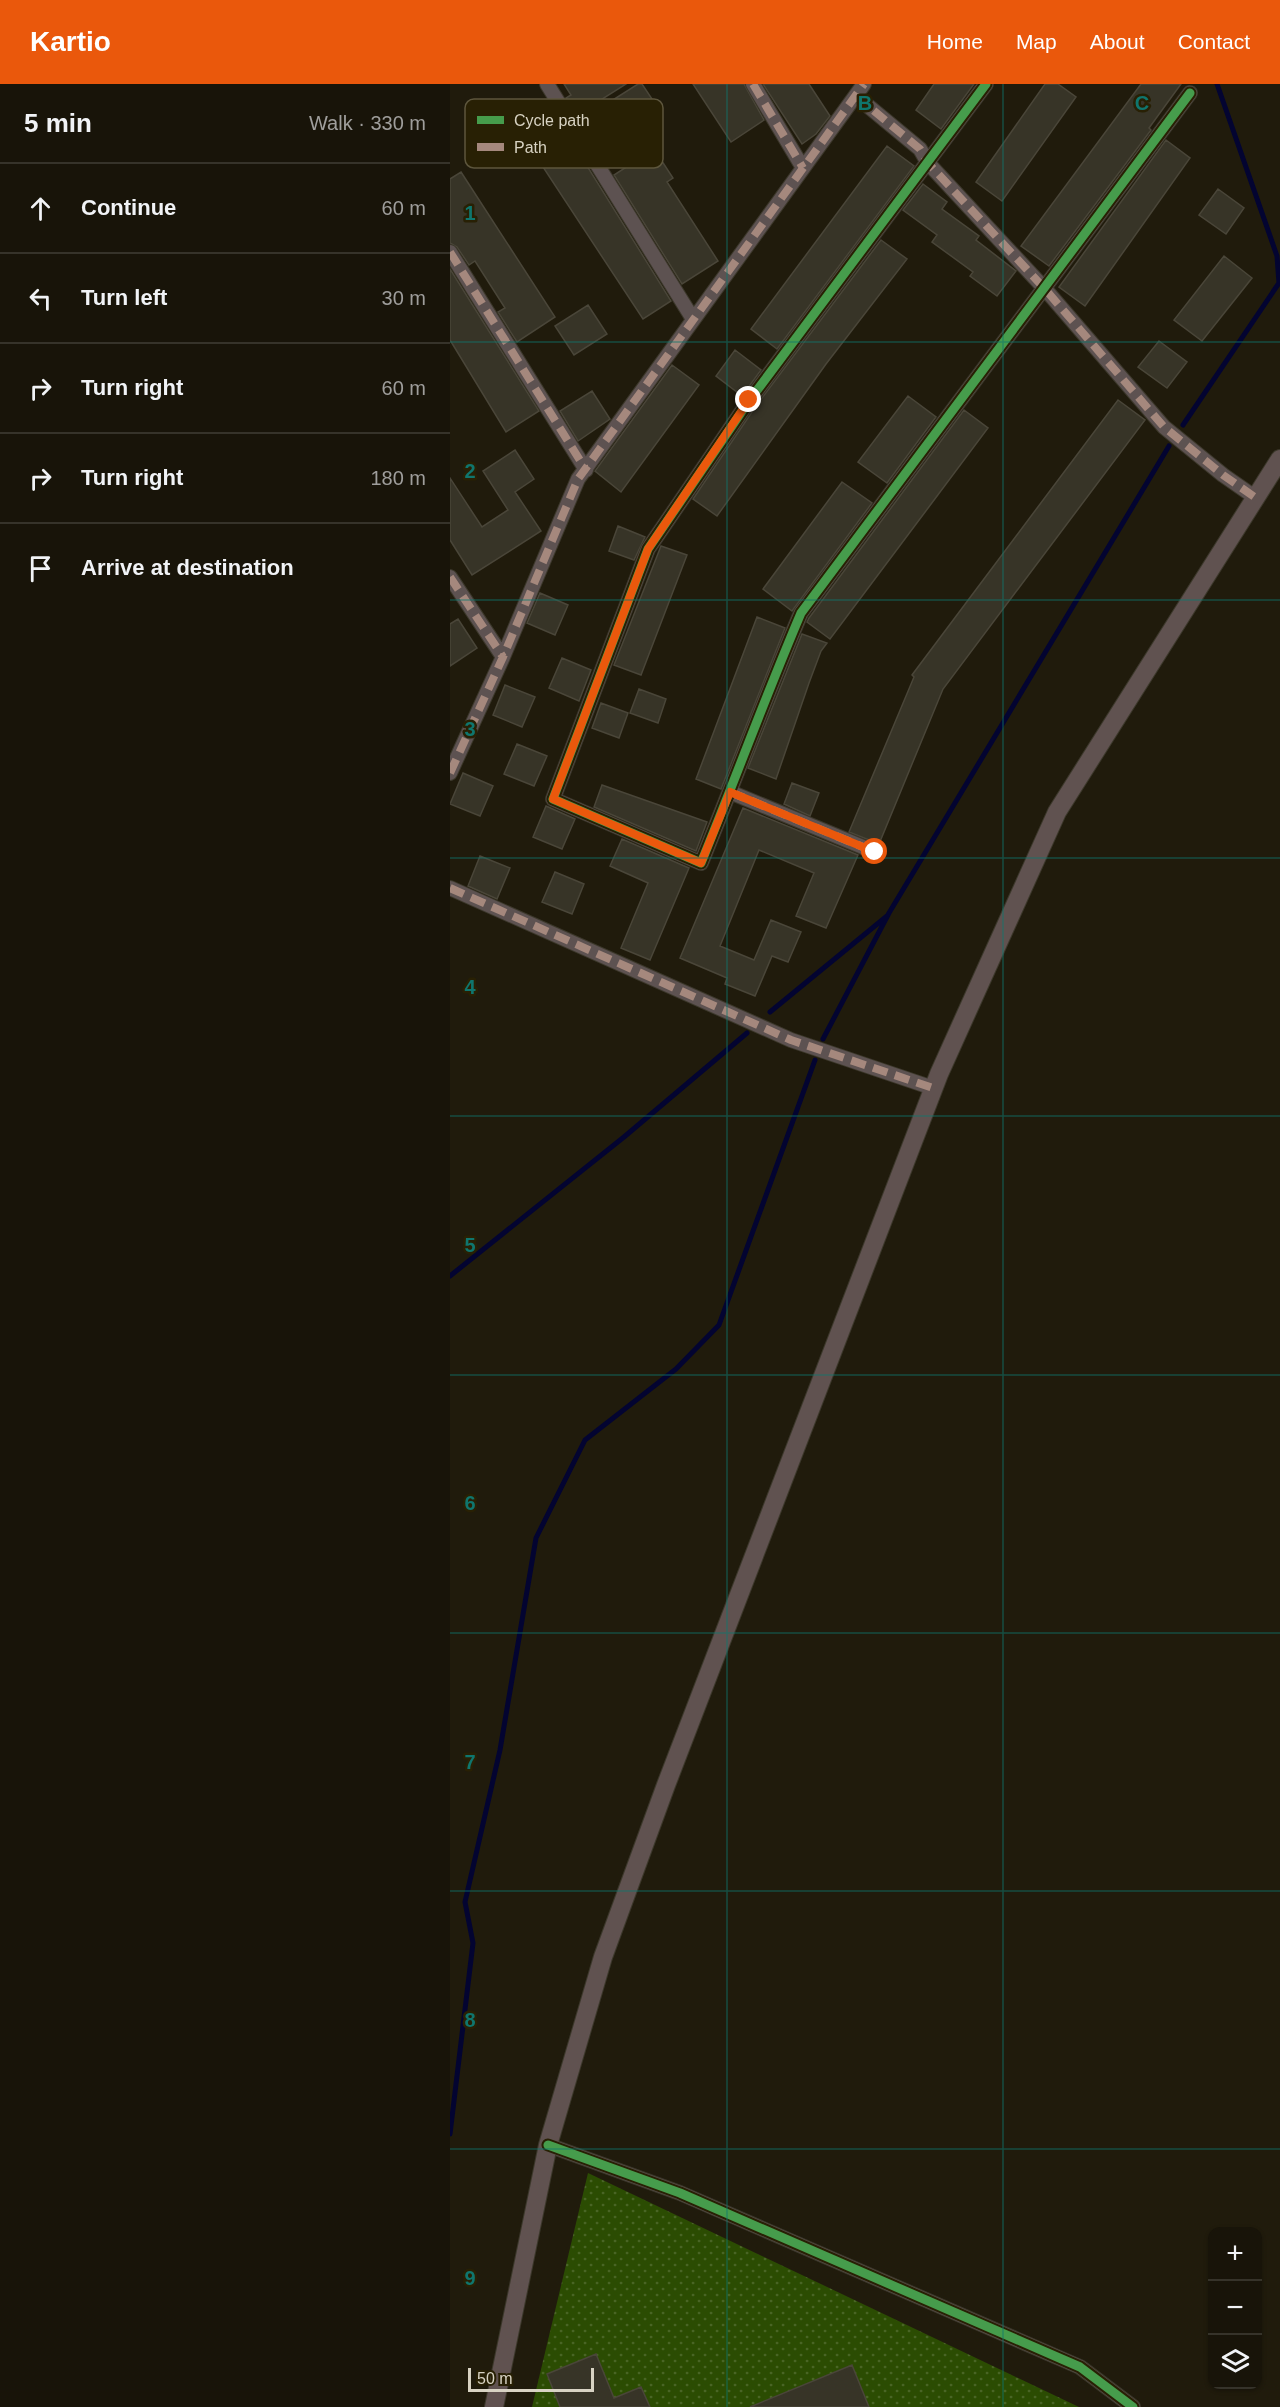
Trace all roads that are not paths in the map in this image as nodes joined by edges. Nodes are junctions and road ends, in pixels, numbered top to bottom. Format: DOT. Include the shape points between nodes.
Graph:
graph roads {
  1 [pos="547,84"];
  2 [pos="753,84"];
  3 [pos="986,84"];
  4 [pos="860,90"];
  5 [pos="1190,93"];
  6 [pos="556,99"];
  7 [pos="928,163"];
  8 [pos="599,168"];
  9 [pos="803,168"];
  10 [pos="450,252"];
  11 [pos="1046,289"];
  12 [pos="693,319"];
  13 [pos="1280,459"];
  14 [pos="586,470"];
  15 [pos="1256,498"];
  16 [pos="450,577"];
  17 [pos="503,657"];
  18 [pos="450,773"];
  19 [pos="730,792"];
  20 [pos="875,852"];
  21 [pos="450,888"];
  22 [pos="933,1088"];
  23 [pos="548,2145"];
  24 [pos="494,2407"];
  25 [pos="1133,2407"];
  1 -- 6 [label="street"];
  2 -- 9 [label="street"];
  3 -- 7 [label="street"];
  4 -- 7 [label="street" via="920,149"];
  4 -- 9 [label="street"];
  5 -- 11 [label="street"];
  7 -- 11 [label="street"];
  7 -- 19 [label="street" via="749,400 648,549 553,799 701,863"];
  8 -- 12 [label="street"];
  9 -- 12 [label="street"];
  10 -- 14 [label="street"];
  11 -- 15 [label="street" via="1164,427"];
  11 -- 19 [label="street" via="801,613"];
  12 -- 14 [label="street"];
  13 -- 15 [label="main road"];
  14 -- 17 [label="street" via="578,479"];
  15 -- 22 [label="main road" via="1057,812"];
  16 -- 17 [label="street"];
  17 -- 18 [label="street"];
  19 -- 20 [label="street"];
  21 -- 22 [label="street" via="791,1040"];
  22 -- 23 [label="main road" via="603,1957"];
  23 -- 24 [label="main road"];
  23 -- 25 [label="street" via="680,2193 1080,2367"];
}
